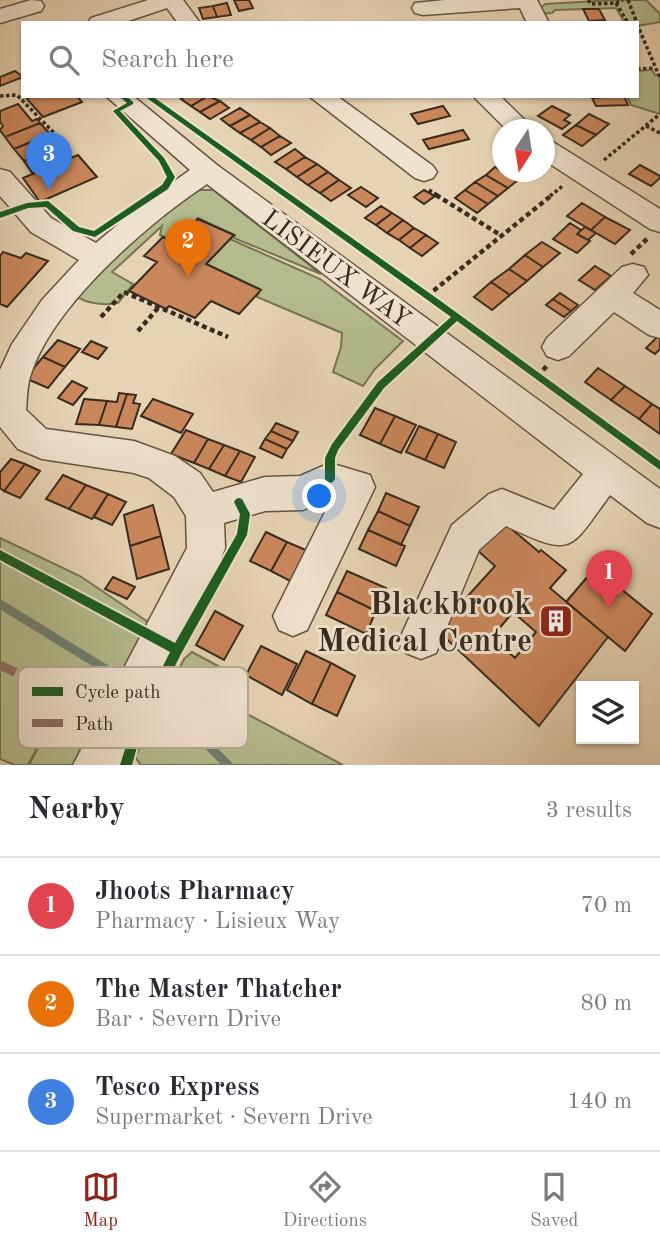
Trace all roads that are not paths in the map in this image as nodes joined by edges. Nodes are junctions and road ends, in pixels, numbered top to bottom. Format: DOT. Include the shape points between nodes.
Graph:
graph roads {
  1 [pos="171,0"];
  2 [pos="551,0"];
  3 [pos="527,1"];
  4 [pos="36,10"];
  5 [pos="425,10"];
  6 [pos="0,16"];
  7 [pos="106,21"];
  8 [pos="187,21"];
  9 [pos="537,21"];
  10 [pos="120,98"];
  11 [pos="324,98"];
  12 [pos="487,98"];
  13 [pos="511,119"];
  14 [pos="555,156"];
  15 [pos="208,171"];
  16 [pos="0,178"];
  17 [pos="424,180"];
  18 [pos="656,229"];
  19 [pos="92,254"];
  20 [pos="660,326"];
  21 [pos="558,347"];
  22 [pos="606,472"];
  23 [pos="660,511"];
  24 [pos="205,512"];
  25 [pos="293,616"];
  26 [pos="421,638"];
  27 [pos="145,667"];
  28 [pos="103,748"];
  29 [pos="95,765"];
  1 -- 7 [label="street"];
  1 -- 8 [label="street"];
  2 -- 3 [label="street"];
  3 -- 5 [label="street"];
  3 -- 9 [label="street"];
  4 -- 6 [label="street"];
  10 -- 15 [label="street, LISIEUX WAY"];
  11 -- 17 [label="street" via="398,142"];
  12 -- 13 [label="street"];
  14 -- 18 [label="street"];
  15 -- 19 [label="street"];
  15 -- 22 [label="street, LISIEUX WAY"];
  16 -- 19 [label="street" via="41,225"];
  19 -- 24 [label="street" via="32,320 12,352 2,395 28,439 134,457 162,467 187,485"];
  20 -- 21 [label="street" via="623,286"];
  22 -- 23 [label="street, LISIEUX WAY"];
  22 -- 26 [label="street" via="562,529 502,506 465,538"];
  24 -- 25 [label="street" via="265,494 303,493 330,479 357,487"];
  24 -- 27 [label="street" via="206,548 197,572"];
  28 -- 29 [label="street"];
}
